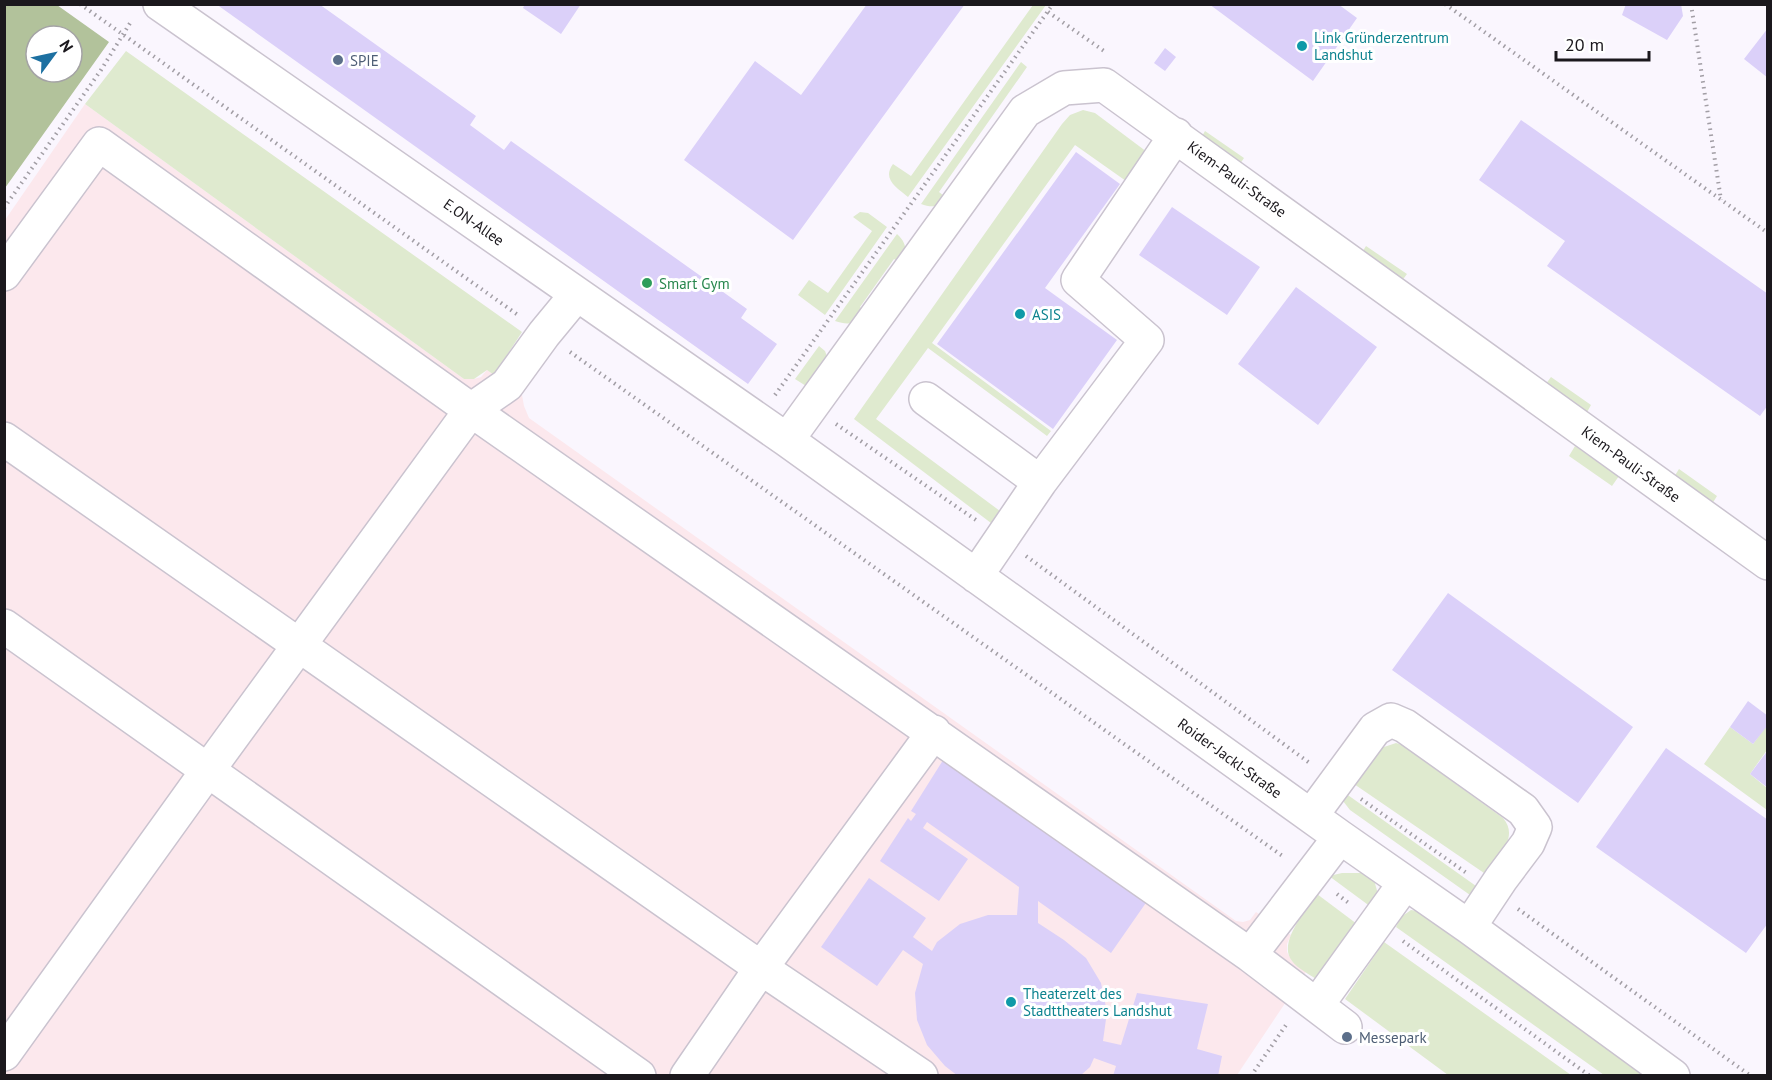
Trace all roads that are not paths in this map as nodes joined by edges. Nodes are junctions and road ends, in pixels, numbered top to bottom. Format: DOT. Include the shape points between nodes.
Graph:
graph roads {
  1 [pos="148,10"];
  2 [pos="1176,135"];
  3 [pos="4,274"];
  4 [pos="577,294"];
  5 [pos="926,399"];
  6 [pos="471,410"];
  7 [pos="4,439"];
  8 [pos="787,440"];
  9 [pos="1040,482"];
  10 [pos="1767,563"];
  11 [pos="976,576"];
  12 [pos="4,626"];
  13 [pos="299,646"];
  14 [pos="934,732"];
  15 [pos="208,770"];
  16 [pos="1311,816"];
  17 [pos="1340,837"];
  18 [pos="1405,883"];
  19 [pos="1469,927"];
  20 [pos="1250,955"];
  21 [pos="761,968"];
  22 [pos="1311,1000"];
  23 [pos="1345,1027"];
  24 [pos="4,1054"];
  25 [pos="639,1076"];
  26 [pos="687,1076"];
  27 [pos="921,1076"];
  28 [pos="1673,1076"];
  1 -- 4 [label="street, E.ON-Allee"];
  2 -- 8 [label="street, Kiem-Pauli-Straße" via="1104,85 1064,88 1025,111"];
  2 -- 9 [label="street" via="1078,280 1147,340"];
  2 -- 10 [label="street, Kiem-Pauli-Straße"];
  3 -- 6 [label="street" via="99,144"];
  4 -- 6 [label="street" via="507,384"];
  4 -- 8 [label="street, E.ON-Allee"];
  5 -- 9 [label="street"];
  6 -- 13 [label="street"];
  6 -- 14 [label="street"];
  7 -- 13 [label="street"];
  8 -- 11 [label="street, Roider-Jackl-Straße"];
  9 -- 11 [label="street"];
  11 -- 16 [label="street, Roider-Jackl-Straße"];
  12 -- 15 [label="street"];
  13 -- 15 [label="street"];
  13 -- 21 [label="street"];
  14 -- 20 [label="street"];
  14 -- 21 [label="street"];
  15 -- 24 [label="street"];
  15 -- 25 [label="street"];
  16 -- 17 [label="street, Roider-Jackl-Straße"];
  16 -- 19 [label="street" via="1375,729 1391,720 1405,726 1522,810 1535,827"];
  17 -- 18 [label="street, Roider-Jackl-Straße"];
  17 -- 20 [label="street"];
  18 -- 19 [label="street, Roider-Jackl-Straße"];
  18 -- 22 [label="street" via="1377,923"];
  19 -- 28 [label="street, Roider-Jackl-Straße"];
  20 -- 22 [label="street"];
  21 -- 26 [label="street"];
  21 -- 27 [label="street"];
  22 -- 23 [label="street"];
}
